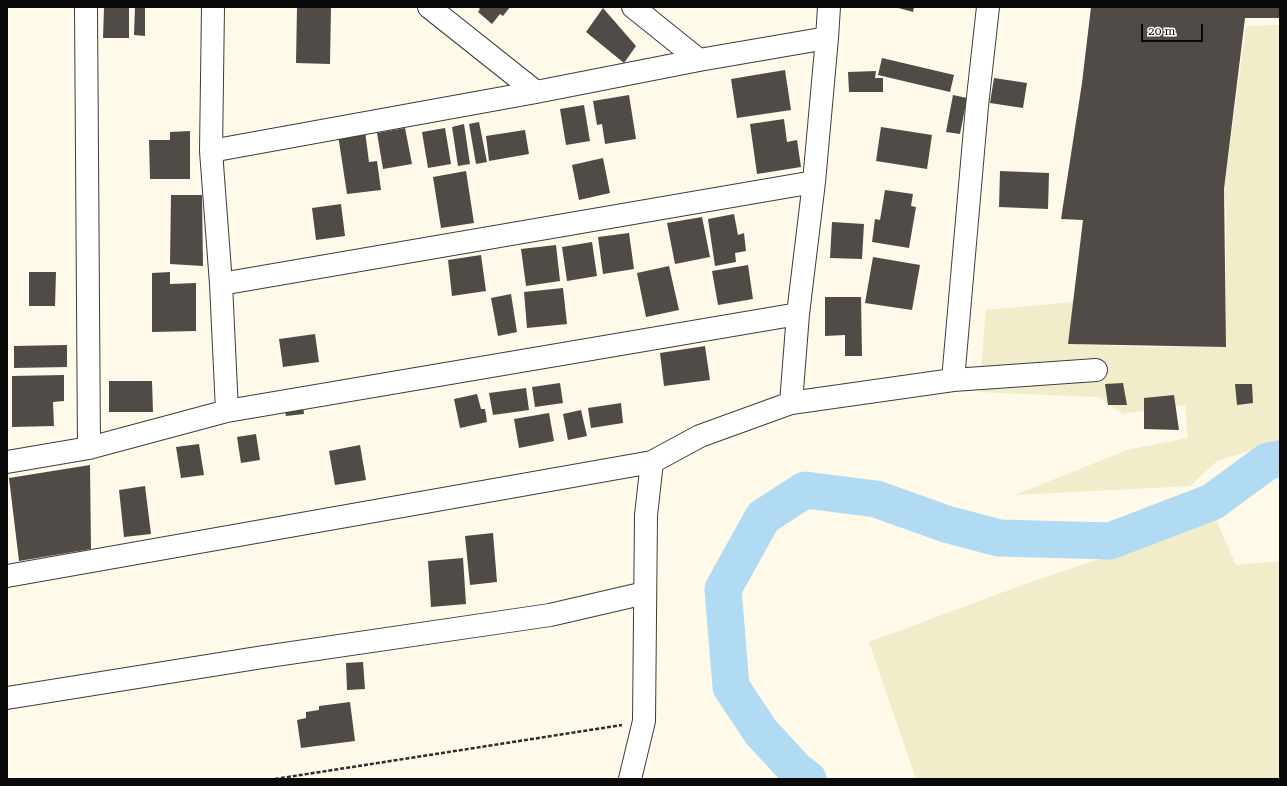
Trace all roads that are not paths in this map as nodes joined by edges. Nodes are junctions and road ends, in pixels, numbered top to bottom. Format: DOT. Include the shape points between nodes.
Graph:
graph roads {
  1 [pos="86,7"];
  2 [pos="213,7"];
  3 [pos="429,7"];
  4 [pos="633,7"];
  5 [pos="829,7"];
  6 [pos="988,7"];
  7 [pos="827,38"];
  8 [pos="699,60"];
  9 [pos="536,92"];
  10 [pos="211,151"];
  11 [pos="814,182"];
  12 [pos="221,284"];
  13 [pos="798,314"];
  14 [pos="1096,370"];
  15 [pos="953,380"];
  16 [pos="791,403"];
  17 [pos="227,411"];
  18 [pos="90,448"];
  19 [pos="7,462"];
  20 [pos="652,462"];
  21 [pos="7,576"];
  22 [pos="645,593"];
  23 [pos="7,698"];
  24 [pos="630,779"];
  1 -- 18 [label="street"];
  2 -- 10 [label="street"];
  3 -- 9 [label="street"];
  4 -- 8 [label="street"];
  5 -- 7 [label="street"];
  6 -- 15 [label="street"];
  7 -- 8 [label="street"];
  7 -- 11 [label="street"];
  8 -- 9 [label="street"];
  9 -- 10 [label="street"];
  10 -- 12 [label="street"];
  11 -- 12 [label="street"];
  11 -- 13 [label="street"];
  12 -- 17 [label="street"];
  13 -- 16 [label="street"];
  13 -- 17 [label="street"];
  14 -- 15 [label="street"];
  15 -- 16 [label="street"];
  16 -- 20 [label="street" via="700,436"];
  17 -- 18 [label="street"];
  18 -- 19 [label="street"];
  20 -- 21 [label="street"];
  20 -- 22 [label="street" via="646,515"];
  22 -- 23 [label="street" via="550,614"];
  22 -- 24 [label="street" via="644,721"];
}
